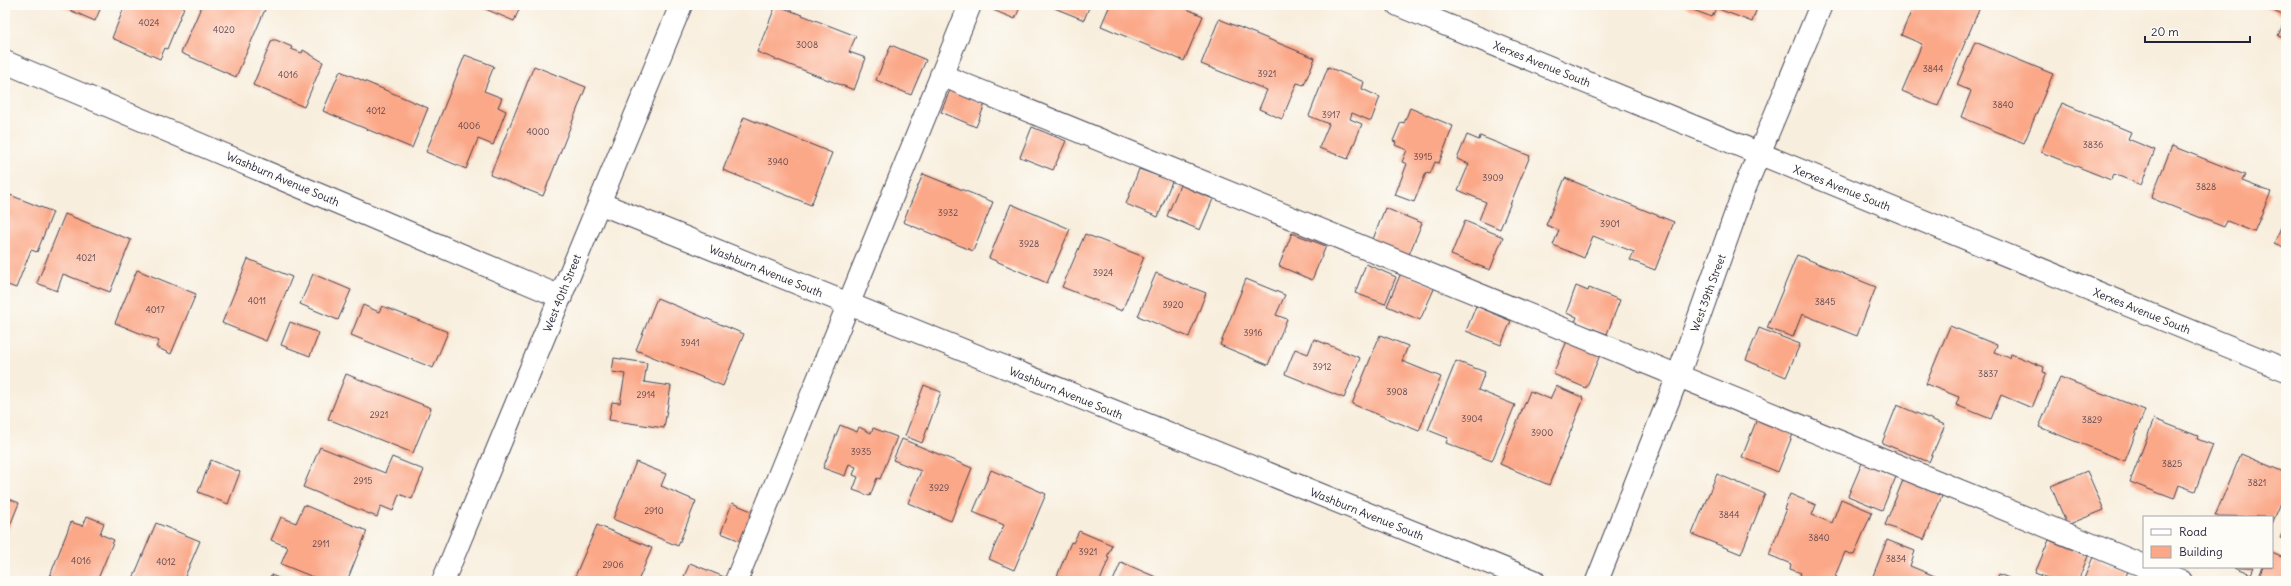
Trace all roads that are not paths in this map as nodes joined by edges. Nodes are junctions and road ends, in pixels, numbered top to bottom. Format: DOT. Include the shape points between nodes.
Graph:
graph roads {
  1 [pos="681,5"];
  2 [pos="970,5"];
  3 [pos="1398,5"];
  4 [pos="1821,5"];
  5 [pos="5,62"];
  6 [pos="941,75"];
  7 [pos="1759,154"];
  8 [pos="599,203"];
  9 [pos="561,297"];
  10 [pos="847,305"];
  11 [pos="2286,370"];
  12 [pos="1678,376"];
  13 [pos="2143,566"];
  14 [pos="2149,568"];
  15 [pos="443,581"];
  16 [pos="736,581"];
  17 [pos="1534,581"];
  18 [pos="1596,581"];
  19 [pos="2181,581"];
  1 -- 8 [label="street, West 40th Street"];
  2 -- 6 [label="street"];
  3 -- 7 [label="street, Xerxes Avenue South"];
  4 -- 7 [label="street, West 39th Street"];
  5 -- 9 [label="street, Washburn Avenue South"];
  6 -- 10 [label="street"];
  6 -- 12 [label="street"];
  7 -- 11 [label="street, Xerxes Avenue South"];
  7 -- 12 [label="street, West 39th Street"];
  8 -- 9 [label="street, West 40th Street"];
  8 -- 10 [label="street, Washburn Avenue South"];
  9 -- 15 [label="street, West 40th Street"];
  10 -- 16 [label="street"];
  10 -- 17 [label="street, Washburn Avenue South"];
  12 -- 13 [label="street"];
  12 -- 18 [label="street, West 39th Street"];
  14 -- 19 [label="street"];
}
